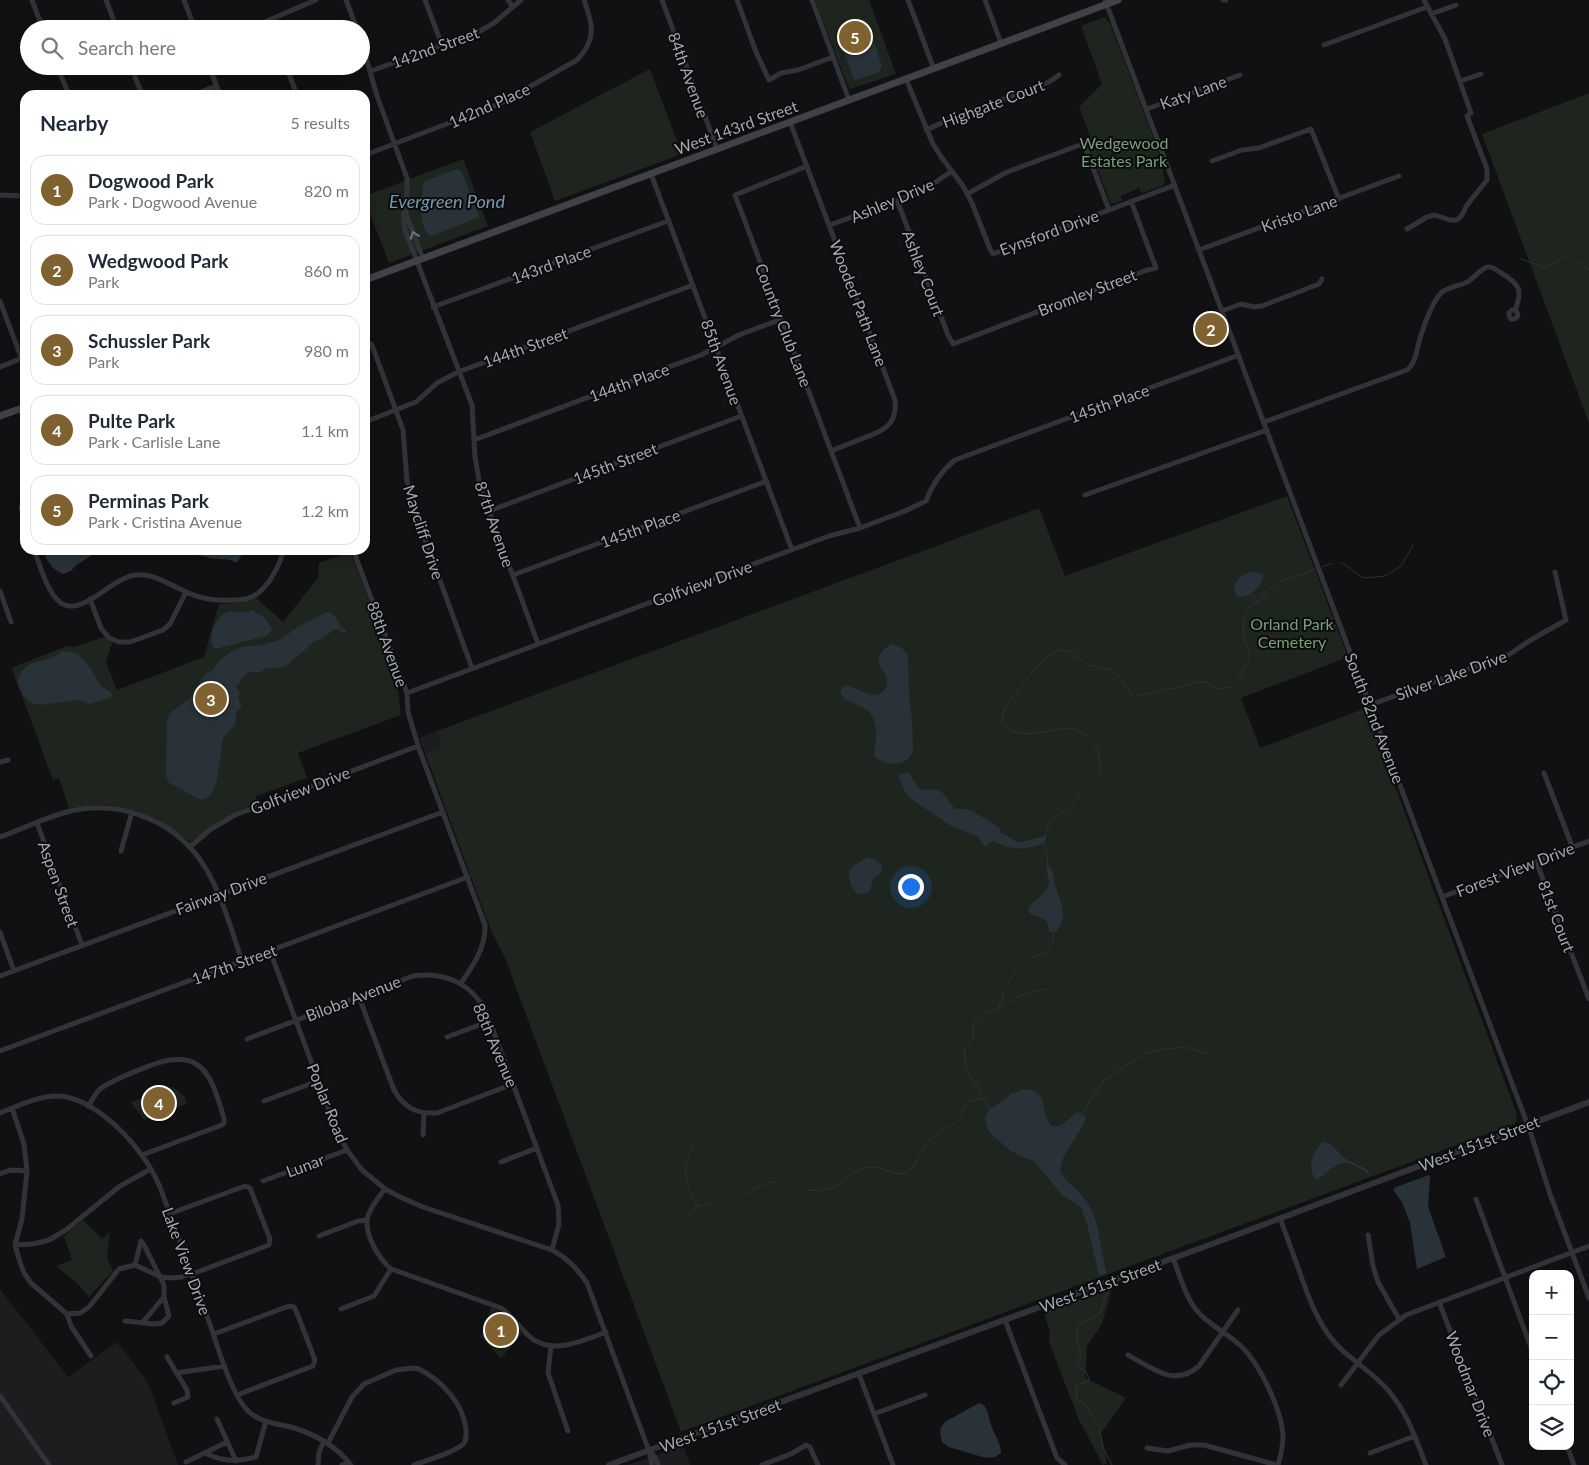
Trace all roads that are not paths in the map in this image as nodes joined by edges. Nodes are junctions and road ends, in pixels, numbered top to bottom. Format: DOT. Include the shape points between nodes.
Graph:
graph roads {
  1 [pos="32,0"];
  2 [pos="106,0"];
  3 [pos="184,0"];
  4 [pos="316,0"];
  5 [pos="346,0"];
  6 [pos="425,0"];
  7 [pos="508,0"];
  8 [pos="521,0"];
  9 [pos="584,0"];
  10 [pos="662,0"];
  11 [pos="737,0"];
  12 [pos="812,0"];
  13 [pos="908,0"];
  14 [pos="986,0"];
  15 [pos="1118,0"];
  16 [pos="1424,0"];
  17 [pos="1106,2"];
  18 [pos="1456,5"];
  19 [pos="513,7"];
  20 [pos="1427,7"];
  21 [pos="1431,14"];
  22 [pos="40,20"];
  23 [pos="114,20"];
  24 [pos="192,20"];
  25 [pos="270,20"];
  26 [pos="354,20"];
  27 [pos="1001,43"];
  28 [pos="1324,45"];
  29 [pos="442,46"];
  30 [pos="833,57"];
  31 [pos="370,68"];
  32 [pos="934,68"];
  33 [pos="371,71"];
  34 [pos="1482,74"];
  35 [pos="61,75"];
  36 [pos="134,75"];
  37 [pos="212,75"];
  38 [pos="289,75"];
  39 [pos="1059,75"];
  40 [pos="1240,75"];
  41 [pos="906,79"];
  42 [pos="1460,81"];
  43 [pos="216,86"];
  44 [pos="67,90"];
  45 [pos="140,90"];
  46 [pos="206,90"];
  47 [pos="218,90"];
  48 [pos="295,90"];
  49 [pos="849,100"];
  50 [pos="1147,109"];
  51 [pos="790,122"];
  52 [pos="926,130"];
  53 [pos="395,143"];
  54 [pos="717,149"];
  55 [pos="370,153"];
  56 [pos="1212,161"];
  57 [pos="807,166"];
  58 [pos="952,171"];
  59 [pos="651,174"];
  60 [pos="1399,176"];
  61 [pos="1175,185"];
  62 [pos="967,194"];
  63 [pos="0,195"];
  64 [pos="20,196"];
  65 [pos="1339,199"];
  66 [pos="897,200"];
  67 [pos="1131,201"];
  68 [pos="1109,210"];
  69 [pos="668,221"];
  70 [pos="830,225"];
  71 [pos="1407,229"];
  72 [pos="1199,250"];
  73 [pos="419,260"];
  74 [pos="370,278"];
  75 [pos="1322,279"];
  76 [pos="693,285"];
  77 [pos="0,301"];
  78 [pos="433,307"];
  79 [pos="1515,310"];
  80 [pos="1222,311"];
  81 [pos="782,319"];
  82 [pos="370,344"];
  83 [pos="953,344"];
  84 [pos="716,347"];
  85 [pos="20,351"];
  86 [pos="1239,355"];
  87 [pos="20,359"];
  88 [pos="0,367"];
  89 [pos="458,372"];
  90 [pos="20,409"];
  91 [pos="397,411"];
  92 [pos="0,416"];
  93 [pos="742,416"];
  94 [pos="370,420"];
  95 [pos="1264,422"];
  96 [pos="1267,430"];
  97 [pos="474,440"];
  98 [pos="831,451"];
  99 [pos="979,451"];
  100 [pos="767,481"];
  101 [pos="1085,495"];
  102 [pos="489,511"];
  103 [pos="860,528"];
  104 [pos="792,550"];
  105 [pos="36,555"];
  106 [pos="281,555"];
  107 [pos="355,555"];
  108 [pos="1555,572"];
  109 [pos="513,575"];
  110 [pos="0,591"];
  111 [pos="186,592"];
  112 [pos="90,599"];
  113 [pos="11,622"];
  114 [pos="538,644"];
  115 [pos="472,668"];
  116 [pos="407,693"];
  117 [pos="1370,705"];
  118 [pos="418,746"];
  119 [pos="8,760"];
  120 [pos="0,762"];
  121 [pos="1544,773"];
  122 [pos="132,812"];
  123 [pos="443,812"];
  124 [pos="36,823"];
  125 [pos="0,837"];
  126 [pos="1589,841"];
  127 [pos="1572,846"];
  128 [pos="190,847"];
  129 [pos="121,851"];
  130 [pos="1536,861"];
  131 [pos="468,877"];
  132 [pos="218,894"];
  133 [pos="1442,897"];
  134 [pos="0,932"];
  135 [pos="82,946"];
  136 [pos="270,951"];
  137 [pos="242,961"];
  138 [pos="14,971"];
  139 [pos="0,976"];
  140 [pos="460,983"];
  141 [pos="359,996"];
  142 [pos="1589,999"];
  143 [pos="296,1020"];
  144 [pos="490,1022"];
  145 [pos="447,1037"];
  146 [pos="247,1039"];
  147 [pos="0,1051"];
  148 [pos="318,1081"];
  149 [pos="513,1084"];
  150 [pos="264,1101"];
  151 [pos="1589,1102"];
  152 [pos="88,1106"];
  153 [pos="12,1108"];
  154 [pos="0,1113"];
  155 [pos="424,1114"];
  156 [pos="1527,1125"];
  157 [pos="423,1135"];
  158 [pos="537,1148"];
  159 [pos="347,1150"];
  160 [pos="142,1155"];
  161 [pos="501,1162"];
  162 [pos="151,1169"];
  163 [pos="27,1171"];
  164 [pos="0,1174"];
  165 [pos="263,1181"];
  166 [pos="385,1189"];
  167 [pos="1476,1199"];
  168 [pos="169,1214"];
  169 [pos="1280,1218"];
  170 [pos="367,1220"];
  171 [pos="1368,1235"];
  172 [pos="319,1236"];
  173 [pos="15,1245"];
  174 [pos="1589,1246"];
  175 [pos="552,1250"];
  176 [pos="1572,1253"];
  177 [pos="1173,1258"];
  178 [pos="135,1265"];
  179 [pos="392,1269"];
  180 [pos="192,1274"];
  181 [pos="161,1277"];
  182 [pos="1505,1278"];
  183 [pos="164,1297"];
  184 [pos="1589,1298"];
  185 [pos="1439,1302"];
  186 [pos="341,1308"];
  187 [pos="1238,1310"];
  188 [pos="67,1314"];
  189 [pos="1399,1319"];
  190 [pos="1005,1320"];
  191 [pos="125,1321"];
  192 [pos="142,1323"];
  193 [pos="606,1332"];
  194 [pos="1222,1332"];
  195 [pos="214,1334"];
  196 [pos="1529,1342"];
  197 [pos="551,1346"];
  198 [pos="1128,1355"];
  199 [pos="91,1356"];
  200 [pos="167,1357"];
  201 [pos="1357,1363"];
  202 [pos="225,1366"];
  203 [pos="176,1373"];
  204 [pos="858,1374"];
  205 [pos="1341,1385"];
  206 [pos="237,1395"];
  207 [pos="926,1395"];
  208 [pos="0,1396"];
  209 [pos="174,1403"];
  210 [pos="874,1414"];
  211 [pos="217,1419"];
  212 [pos="266,1421"];
  213 [pos="568,1431"];
  214 [pos="1415,1436"];
  215 [pos="227,1442"];
  216 [pos="326,1442"];
  217 [pos="1147,1448"];
  218 [pos="1568,1450"];
  219 [pos="649,1451"];
  220 [pos="1370,1452"];
  221 [pos="205,1453"];
  222 [pos="236,1461"];
  223 [pos="186,1462"];
  224 [pos="350,1463"];
  225 [pos="49,1465"];
  226 [pos="318,1465"];
  227 [pos="342,1465"];
  228 [pos="414,1465"];
  229 [pos="609,1465"];
  230 [pos="652,1465"];
  231 [pos="658,1465"];
  232 [pos="762,1465"];
  233 [pos="818,1465"];
  234 [pos="893,1465"];
  235 [pos="1065,1465"];
  236 [pos="1278,1465"];
  237 [pos="1426,1465"];
  238 [pos="1502,1465"];
  239 [pos="1574,1465"];
  1 -- 22 [label="street"];
  2 -- 23 [label="street"];
  3 -- 24 [label="street"];
  4 -- 25 [label="street"];
  5 -- 26 [label="street"];
  6 -- 29 [label="street"];
  7 -- 19 [label="street"];
  8 -- 19 [label="street, 142nd Street"];
  9 -- 53 [label="street, 142nd Place" via="591,18 592,33 585,52 577,60 499,104"];
  10 -- 54 [label="street, 84th Avenue"];
  11 -- 30 [label="street" via="769,80 781,73"];
  12 -- 30 [label="street"];
  13 -- 32 [label="street"];
  14 -- 27 [label="street"];
  15 -- 17 [label="main road, West 143rd Street"];
  16 -- 20 [label="street"];
  17 -- 27 [label="main road, West 143rd Street"];
  17 -- 50 [label="street, South 82nd Avenue"];
  18 -- 21 [label="street"];
  19 -- 29 [label="street, 142nd Street" via="488,28"];
  20 -- 21 [label="street"];
  20 -- 28 [label="street"];
  21 -- 42 [label="street" via="1445,39"];
  27 -- 32 [label="main road, West 143rd Street"];
  29 -- 33 [label="street, 142nd Street"];
  30 -- 49 [label="street"];
  31 -- 33 [label="street"];
  32 -- 41 [label="main road, West 143rd Street"];
  33 -- 53 [label="street"];
  34 -- 42 [label="street"];
  35 -- 44 [label="street"];
  36 -- 45 [label="street"];
  37 -- 43 [label="street"];
  38 -- 48 [label="street"];
  39 -- 52 [label="street, Highgate Court" via="1049,82"];
  40 -- 50 [label="street, Katy Lane"];
  41 -- 49 [label="main road, West 143rd Street"];
  41 -- 52 [label="street, Eynsford Drive"];
  42 -- 71 [label="street" via="1472,113 1467,116 1487,169 1487,180 1456,220 1435,215"];
  43 -- 46 [label="street"];
  43 -- 47 [label="street"];
  49 -- 51 [label="main road, West 143rd Street"];
  50 -- 61 [label="street, South 82nd Avenue"];
  51 -- 54 [label="main road, West 143rd Street"];
  51 -- 57 [label="street, Wooded Path Lane"];
  52 -- 58 [label="street, Eynsford Drive"];
  53 -- 55 [label="street, 142nd Place"];
  53 -- 73 [label="street, 87th Avenue" via="407,178 403,223"];
  54 -- 59 [label="main road, West 143rd Street"];
  56 -- 65 [label="street" via="1311,129"];
  57 -- 70 [label="street, Wooded Path Lane"];
  57 -- 81 [label="street, Country Club Lane" via="735,195"];
  58 -- 62 [label="street, Eynsford Drive"];
  58 -- 66 [label="street, Ashley Drive" via="927,188"];
  59 -- 69 [label="street, 85th Avenue"];
  59 -- 73 [label="main road, West 143rd Street"];
  60 -- 65 [label="street, Kristo Lane"];
  61 -- 67 [label="street, Eynsford Drive"];
  61 -- 72 [label="street, South 82nd Avenue"];
  62 -- 68 [label="street, Eynsford Drive" via="993,254"];
  62 -- 68 [label="street" via="1007,172 1080,145 1086,150"];
  63 -- 64 [label="street"];
  65 -- 72 [label="street, Kristo Lane"];
  66 -- 70 [label="street, Ashley Drive"];
  66 -- 83 [label="street, Ashley Court"];
  67 -- 68 [label="street, Eynsford Drive"];
  67 -- 83 [label="street, Bromley Street" via="1156,268"];
  69 -- 76 [label="street, 85th Avenue"];
  69 -- 78 [label="street, 143rd Place"];
  70 -- 98 [label="street, Wooded Path Lane" via="895,404 892,420 884,429"];
  72 -- 80 [label="street, South 82nd Avenue"];
  73 -- 74 [label="main road, West 143rd Street"];
  73 -- 78 [label="street, 87th Avenue"];
  75 -- 80 [label="street" via="1319,284 1262,306 1241,304"];
  76 -- 84 [label="street, 85th Avenue"];
  76 -- 89 [label="street, 144th Street"];
  77 -- 85 [label="street"];
  78 -- 89 [label="street, 87th Avenue"];
  79 -- 95 [label="street" via="1519,287 1492,267 1483,268 1467,282 1449,288 1439,296 1421,334 1411,366 1406,370"];
  80 -- 86 [label="street, South 82nd Avenue"];
  81 -- 84 [label="street, 144th Place"];
  81 -- 98 [label="street, Country Club Lane"];
  82 -- 91 [label="street, Maycliff Drive"];
  84 -- 93 [label="street, 85th Avenue"];
  84 -- 97 [label="street, 144th Place"];
  86 -- 95 [label="street, South 82nd Avenue"];
  86 -- 99 [label="street, 145th Place"];
  87 -- 88 [label="street"];
  89 -- 91 [label="street, 144th Street" via="437,383 416,402"];
  89 -- 97 [label="street, 87th Avenue" via="472,405"];
  90 -- 92 [label="main road"];
  91 -- 94 [label="street, 144th Street"];
  91 -- 115 [label="street, Maycliff Drive" via="403,430 407,481 416,515"];
  93 -- 100 [label="street, 85th Avenue"];
  93 -- 102 [label="street, 145th Street"];
  95 -- 96 [label="street, South 82nd Avenue"];
  96 -- 101 [label="street"];
  96 -- 117 [label="street, South 82nd Avenue"];
  97 -- 102 [label="street, 87th Avenue" via="480,486"];
  98 -- 103 [label="street, Country Club Lane"];
  99 -- 103 [label="street, Golfview Drive" via="946,467 926,501"];
  100 -- 104 [label="street, 85th Avenue"];
  100 -- 109 [label="street, 145th Place"];
  102 -- 109 [label="street, 87th Avenue"];
  103 -- 104 [label="street, Golfview Drive" via="836,533"];
  104 -- 114 [label="street, Golfview Drive"];
  105 -- 112 [label="street" via="59,603 74,606"];
  106 -- 111 [label="street" via="265,587 246,599 210,600"];
  107 -- 116 [label="street, 88th Avenue"];
  108 -- 117 [label="street, Silver Lake Drive" via="1566,620 1510,654"];
  109 -- 114 [label="street, 87th Avenue"];
  110 -- 113 [label="street"];
  111 -- 112 [label="street" via="158,579 137,574 123,578"];
  111 -- 112 [label="street" via="170,624 163,630 130,642 109,638 101,628"];
  114 -- 115 [label="street, Golfview Drive"];
  115 -- 116 [label="street, Golfview Drive"];
  116 -- 118 [label="street, 88th Avenue" via="410,722"];
  117 -- 133 [label="street, South 82nd Avenue"];
  118 -- 123 [label="street, 88th Avenue"];
  118 -- 128 [label="street, Golfview Drive" via="235,815"];
  119 -- 120 [label="street"];
  121 -- 127 [label="street"];
  122 -- 124 [label="street" via="86,808"];
  122 -- 128 [label="street" via="163,825"];
  122 -- 129 [label="street"];
  123 -- 131 [label="street, 88th Avenue"];
  123 -- 132 [label="street, Fairway Drive"];
  124 -- 125 [label="street"];
  124 -- 135 [label="street, Aspen Street"];
  126 -- 127 [label="street, Forest View Drive"];
  127 -- 130 [label="street, Forest View Drive"];
  128 -- 132 [label="street" via="206,867"];
  130 -- 133 [label="street, Forest View Drive"];
  130 -- 142 [label="street, 81st Court"];
  131 -- 136 [label="street, 147th Street"];
  131 -- 140 [label="street, 88th Avenue" via="485,933 481,950"];
  132 -- 135 [label="street, Fairway Drive"];
  132 -- 137 [label="street"];
  133 -- 156 [label="street, South 82nd Avenue"];
  134 -- 138 [label="street"];
  135 -- 138 [label="street, Fairway Drive"];
  136 -- 137 [label="street, 147th Street"];
  136 -- 143 [label="street, Poplar Road"];
  137 -- 147 [label="street, 147th Street"];
  138 -- 139 [label="street, Fairway Drive"];
  140 -- 141 [label="street, Biloba Avenue" via="437,975 419,975"];
  140 -- 144 [label="street, 88th Avenue" via="480,1002"];
  141 -- 143 [label="street, Biloba Avenue"];
  141 -- 155 [label="street" via="397,1096"];
  143 -- 146 [label="street, Biloba Avenue"];
  143 -- 148 [label="street, Poplar Road"];
  144 -- 145 [label="street"];
  144 -- 149 [label="street, 88th Avenue"];
  148 -- 150 [label="street"];
  148 -- 159 [label="street, Poplar Road"];
  149 -- 155 [label="street" via="443,1111"];
  149 -- 158 [label="street, 88th Avenue"];
  151 -- 156 [label="street, West 151st Street"];
  152 -- 153 [label="street, Lake View Drive" via="56,1096"];
  152 -- 160 [label="street, Lake View Drive" via="116,1126"];
  152 -- 160 [label="street" via="99,1091 114,1080 168,1060 196,1063 211,1081 224,1123"];
  153 -- 154 [label="street, Lake View Drive"];
  153 -- 163 [label="street" via="24,1144"];
  155 -- 157 [label="street"];
  156 -- 169 [label="street, West 151st Street"];
  156 -- 176 [label="street, South 82nd Avenue"];
  158 -- 161 [label="street"];
  158 -- 175 [label="street, 88th Avenue" via="558,1205 559,1224"];
  159 -- 165 [label="street, Lunar"];
  159 -- 166 [label="street, Poplar Road" via="362,1170"];
  160 -- 162 [label="street, Lake View Drive"];
  162 -- 168 [label="street, Lake View Drive"];
  162 -- 173 [label="street" via="120,1186 49,1240"];
  163 -- 164 [label="street" via="10,1170"];
  163 -- 173 [label="street" via="22,1219"];
  166 -- 170 [label="street" via="370,1209"];
  166 -- 175 [label="street, Poplar Road" via="423,1207"];
  167 -- 182 [label="street"];
  168 -- 180 [label="street, Lake View Drive"];
  168 -- 180 [label="street" via="245,1186 250,1188 270,1239 267,1246"];
  169 -- 177 [label="street, West 151st Street"];
  169 -- 201 [label="street" via="1320,1323"];
  170 -- 172 [label="street"];
  170 -- 179 [label="street" via="377,1252"];
  171 -- 189 [label="street" via="1378,1282"];
  173 -- 188 [label="street" via="24,1273 31,1283"];
  174 -- 176 [label="street"];
  175 -- 193 [label="street" via="567,1259 587,1283"];
  176 -- 182 [label="street"];
  176 -- 184 [label="street, South 82nd Avenue"];
  177 -- 190 [label="street, West 151st Street"];
  177 -- 194 [label="street" via="1194,1306"];
  178 -- 181 [label="street"];
  178 -- 181 [label="street" via="140,1241"];
  178 -- 188 [label="street" via="119,1268 89,1307 80,1313"];
  179 -- 186 [label="street" via="374,1296"];
  179 -- 197 [label="street" via="501,1308 532,1339"];
  180 -- 181 [label="street" via="178,1278"];
  180 -- 195 [label="street, Lake View Drive"];
  181 -- 183 [label="street"];
  182 -- 185 [label="street"];
  182 -- 196 [label="street"];
  183 -- 192 [label="street"];
  183 -- 192 [label="street" via="169,1316 166,1320 162,1324"];
  185 -- 189 [label="street"];
  185 -- 238 [label="street, Woodmar Drive"];
  187 -- 194 [label="street"];
  188 -- 199 [label="street"];
  189 -- 201 [label="street" via="1379,1335"];
  190 -- 204 [label="street, West 151st Street"];
  190 -- 235 [label="street" via="1057,1458"];
  191 -- 192 [label="street"];
  193 -- 197 [label="street" via="574,1344"];
  193 -- 219 [label="street"];
  194 -- 198 [label="street" via="1198,1366 1184,1376 1168,1376"];
  194 -- 236 [label="street" via="1252,1358 1266,1382 1282,1428"];
  195 -- 202 [label="street, Lake View Drive"];
  195 -- 206 [label="street" via="289,1306 294,1307 315,1360 311,1368"];
  197 -- 213 [label="street" via="548,1373"];
  200 -- 203 [label="street"];
  201 -- 205 [label="street"];
  201 -- 214 [label="street" via="1396,1398"];
  202 -- 203 [label="street"];
  202 -- 206 [label="street, Lake View Drive"];
  203 -- 209 [label="street" via="188,1397"];
  204 -- 210 [label="street"];
  204 -- 219 [label="street, West 151st Street"];
  206 -- 212 [label="street, Lake View Drive" via="250,1413"];
  207 -- 210 [label="street"];
  208 -- 225 [label="street"];
  210 -- 234 [label="street"];
  211 -- 215 [label="street"];
  212 -- 216 [label="street, Lake View Drive" via="304,1431"];
  212 -- 222 [label="street" via="256,1457"];
  214 -- 220 [label="street"];
  214 -- 237 [label="street"];
  215 -- 221 [label="street"];
  215 -- 222 [label="street"];
  216 -- 224 [label="street, Lake View Drive"];
  216 -- 226 [label="street" via="319,1452"];
  216 -- 228 [label="street" via="354,1394 367,1381 396,1370 414,1368 449,1391 462,1412 466,1435 465,1442 458,1449"];
  217 -- 236 [label="street" via="1168,1451 1204,1445"];
  218 -- 239 [label="street"];
  219 -- 229 [label="street, West 151st Street"];
  219 -- 230 [label="street"];
  219 -- 231 [label="street"];
  221 -- 222 [label="street" via="218,1459"];
  221 -- 223 [label="street"];
  224 -- 227 [label="street"];
  232 -- 233 [label="street" via="806,1445"];
}
